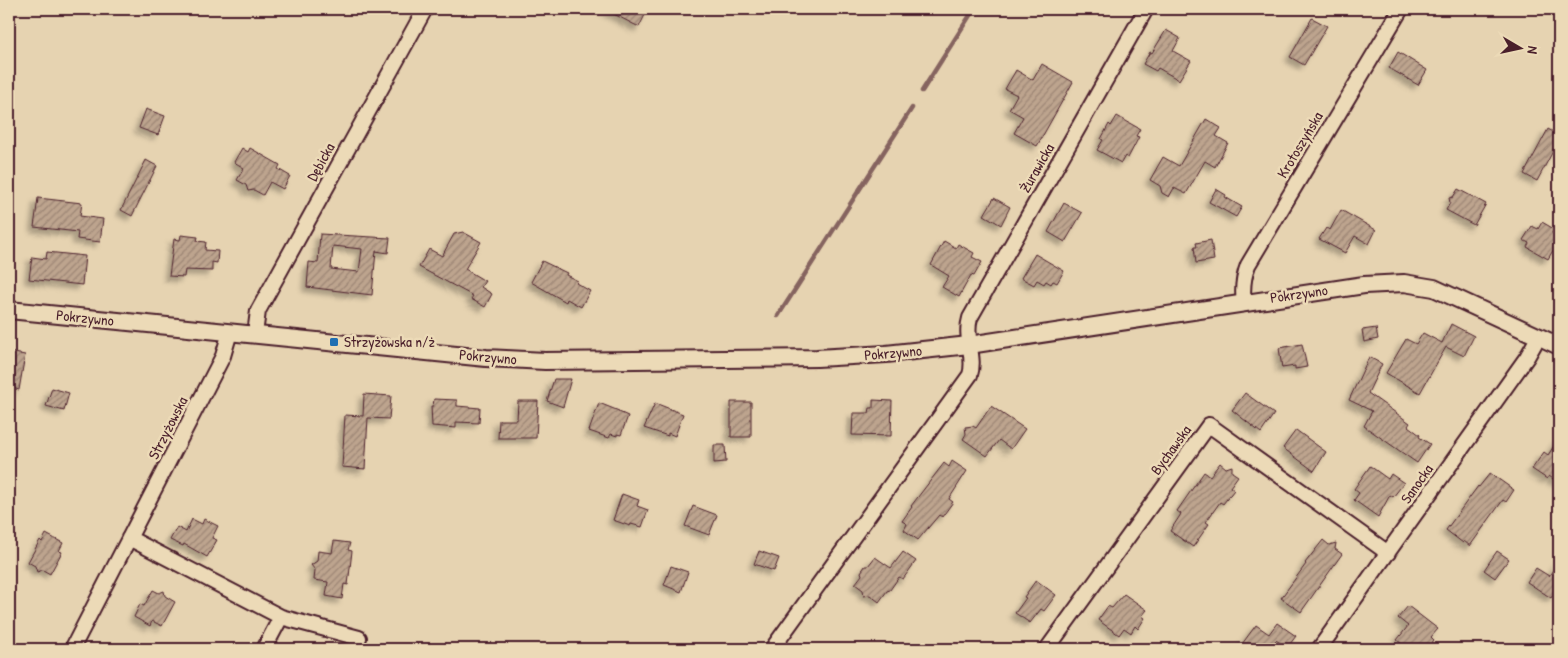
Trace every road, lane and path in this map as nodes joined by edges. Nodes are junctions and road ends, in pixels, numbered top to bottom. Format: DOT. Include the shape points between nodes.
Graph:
graph roads {
  1 [pos="425,9"];
  2 [pos="1146,9"];
  3 [pos="1401,9"];
  4 [pos="1244,303"];
  5 [pos="9,310"];
  6 [pos="230,332"];
  7 [pos="255,334"];
  8 [pos="1539,336"];
  9 [pos="969,345"];
  10 [pos="1559,346"];
  11 [pos="129,538"];
  12 [pos="1388,554"];
  13 [pos="281,617"];
  14 [pos="359,638"];
  15 [pos="72,649"];
  16 [pos="264,649"];
  17 [pos="772,649"];
  18 [pos="1047,649"];
  19 [pos="1319,649"];
  1 -- 7 [label="street, Dębicka" via="258,311"];
  2 -- 9 [label="street, Żurawicka" via="970,318"];
  3 -- 4 [label="street, Krotoszyńska" via="1248,264 1243,278"];
  4 -- 8 [label="street, Pokrzywno" via="1364,285 1417,284 1447,293"];
  4 -- 9 [label="street, Pokrzywno"];
  5 -- 6 [label="street, Pokrzywno"];
  6 -- 7 [label="street, Pokrzywno"];
  6 -- 11 [label="street, Strzyżowska" via="223,356"];
  7 -- 9 [label="street, Pokrzywno" via="545,362 817,358 896,354"];
  8 -- 10 [label="street, Pokrzywno"];
  8 -- 12 [label="street, Sanocka"];
  9 -- 17 [label="street" via="970,375"];
  11 -- 13 [label="street"];
  11 -- 15 [label="street, Strzyżowska"];
  12 -- 18 [label="street, Bychawska" via="1209,425"];
  12 -- 19 [label="street, Sanocka"];
  13 -- 14 [label="street"];
  13 -- 16 [label="street"];
}
